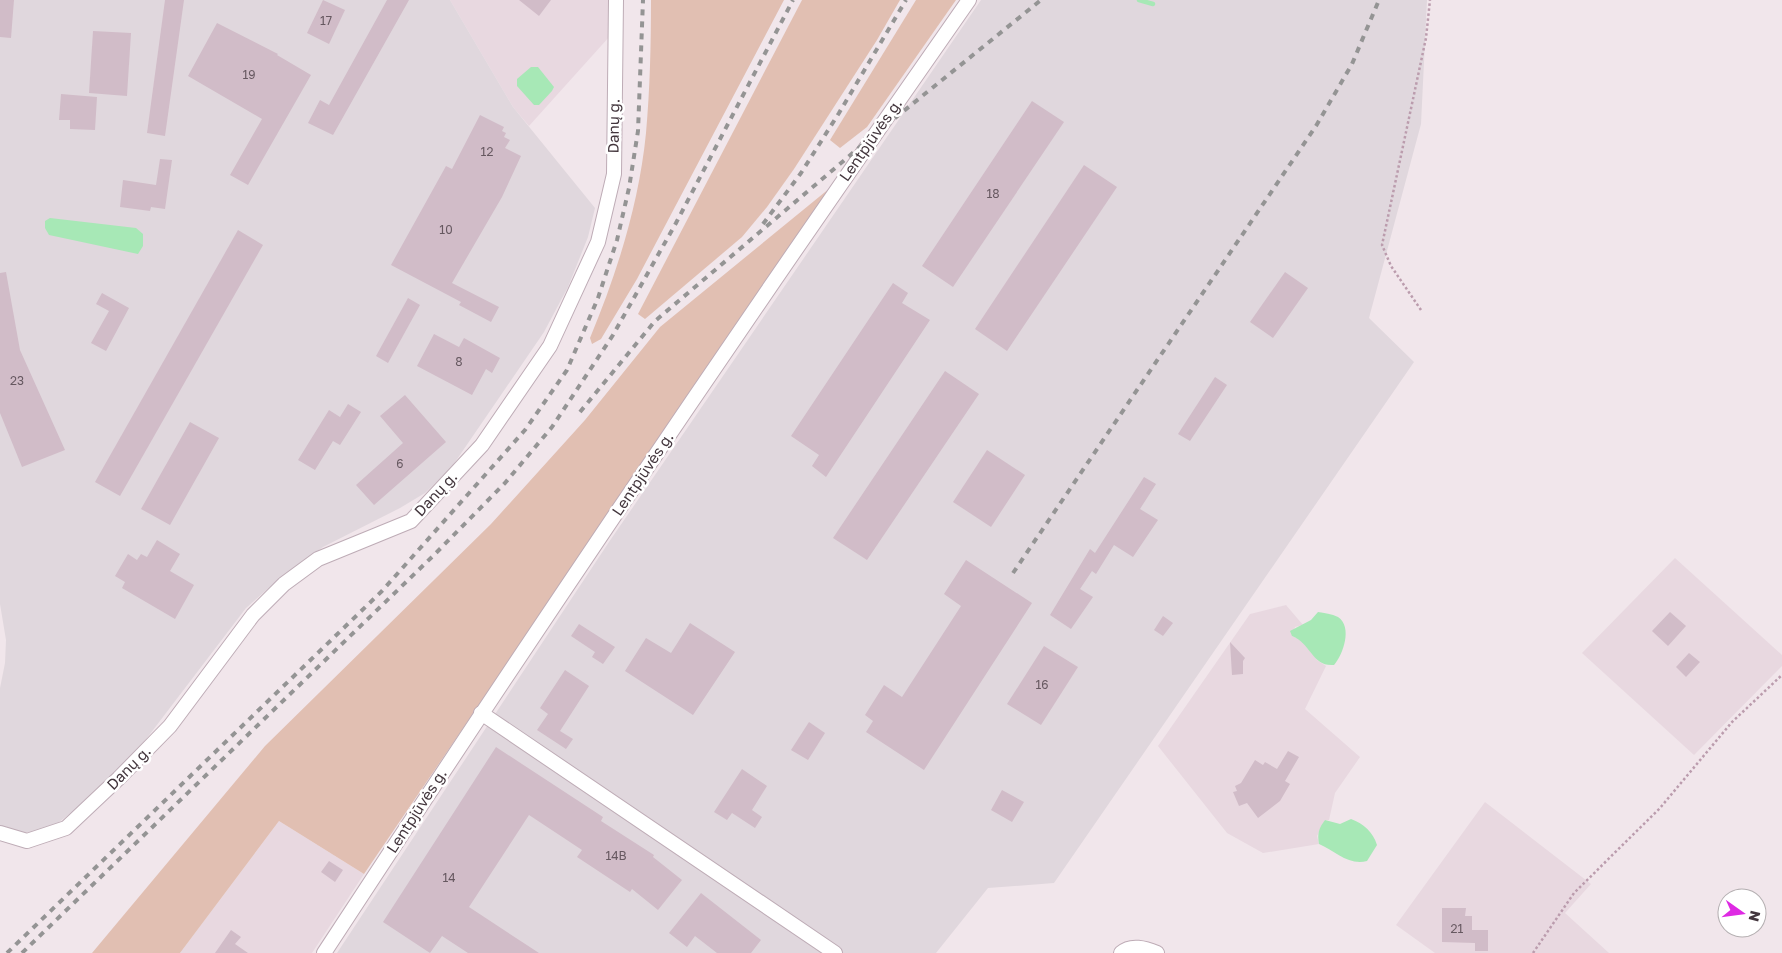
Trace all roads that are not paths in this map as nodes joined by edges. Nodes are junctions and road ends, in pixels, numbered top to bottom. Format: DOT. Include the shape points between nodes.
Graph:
graph roads {
  1 [pos="616,0"];
  2 [pos="969,0"];
  3 [pos="481,713"];
  4 [pos="0,834"];
  5 [pos="324,953"];
  6 [pos="835,953"];
  7 [pos="1121,953"];
  8 [pos="1157,953"];
  1 -- 4 [label="street, Danų g." via="614,174 598,242 550,346 482,445 411,521 318,559 284,584 253,615 170,726 66,828 27,841"];
  2 -- 3 [label="street, Lentpjūvės g." via="874,134"];
  3 -- 5 [label="street, Lentpjūvės g."];
  3 -- 6 [label="street"];
  7 -- 8 [label="street" via="1135,947"];
}
